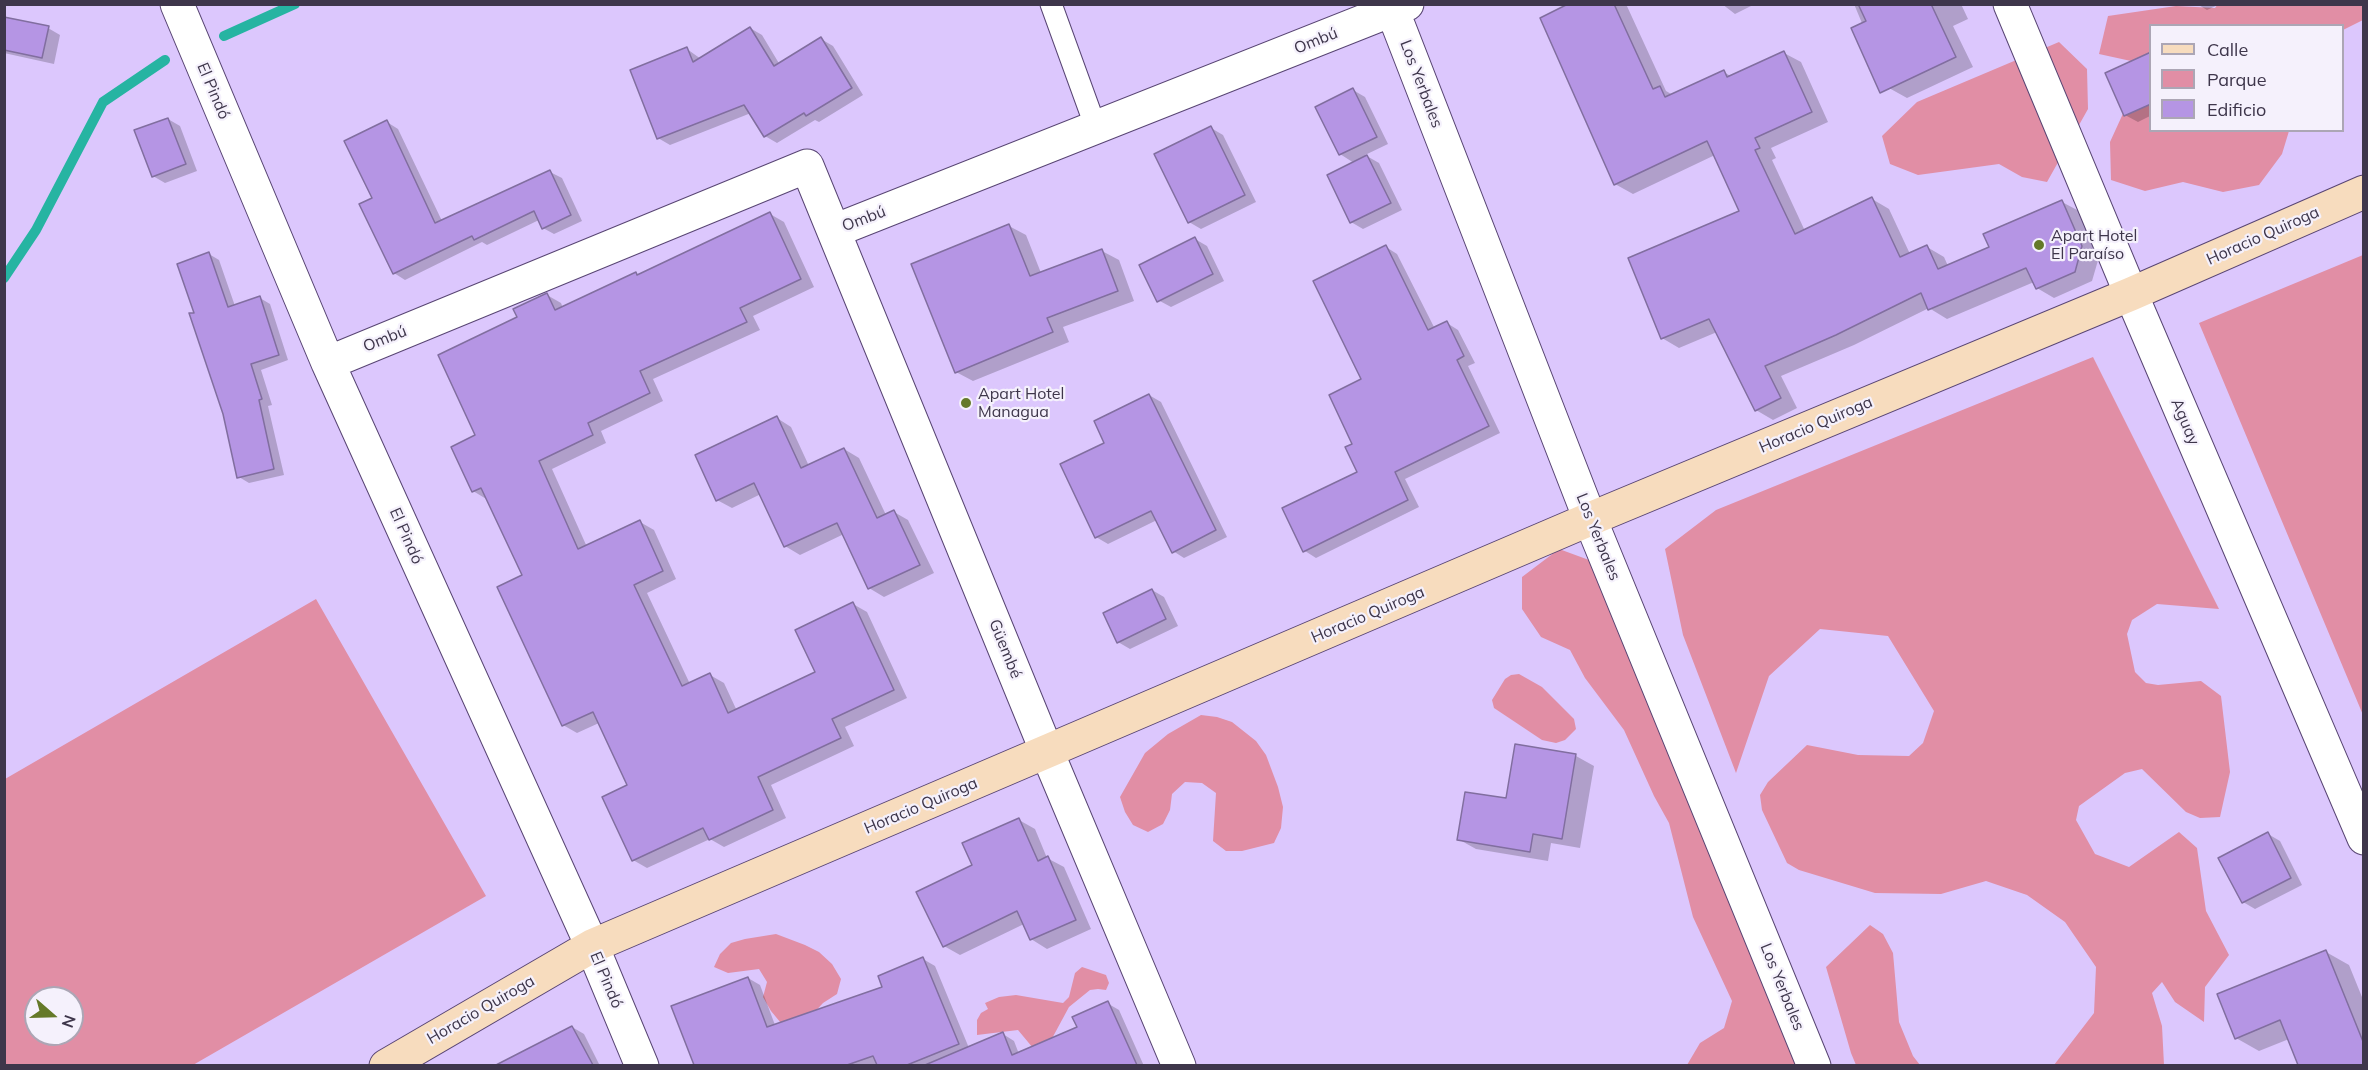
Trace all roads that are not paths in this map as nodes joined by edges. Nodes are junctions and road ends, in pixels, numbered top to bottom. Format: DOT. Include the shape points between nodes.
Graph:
graph roads {
  1 [pos="1051,4"];
  2 [pos="2010,4"];
  3 [pos="1396,7"];
  4 [pos="187,8"];
  5 [pos="1096,128"];
  6 [pos="2364,192"];
  7 [pos="834,231"];
  8 [pos="2131,294"];
  9 [pos="328,363"];
  10 [pos="1590,519"];
  11 [pos="1047,752"];
  12 [pos="2364,838"];
  13 [pos="592,946"];
  14 [pos="386,1065"];
  15 [pos="642,1065"];
  16 [pos="1179,1065"];
  17 [pos="1814,1065"];
  1 -- 5 [label="lane"];
  2 -- 8 [label="street, Aguay"];
  3 -- 5 [label="street, Ombú"];
  3 -- 10 [label="street, Los Yerbales"];
  4 -- 9 [label="street, El Pindó"];
  5 -- 7 [label="street, Ombú"];
  6 -- 8 [label="main road, Horacio Quiroga"];
  7 -- 9 [label="street, Ombú" via="807,166"];
  7 -- 11 [label="street, Güembé"];
  8 -- 10 [label="main road, Horacio Quiroga"];
  8 -- 12 [label="street, Aguay"];
  9 -- 13 [label="street, El Pindó"];
  10 -- 11 [label="main road, Horacio Quiroga"];
  10 -- 17 [label="street, Los Yerbales"];
  11 -- 13 [label="main road, Horacio Quiroga"];
  11 -- 16 [label="street, Güembé"];
  13 -- 14 [label="main road, Horacio Quiroga"];
  13 -- 15 [label="street, El Pindó"];
}
